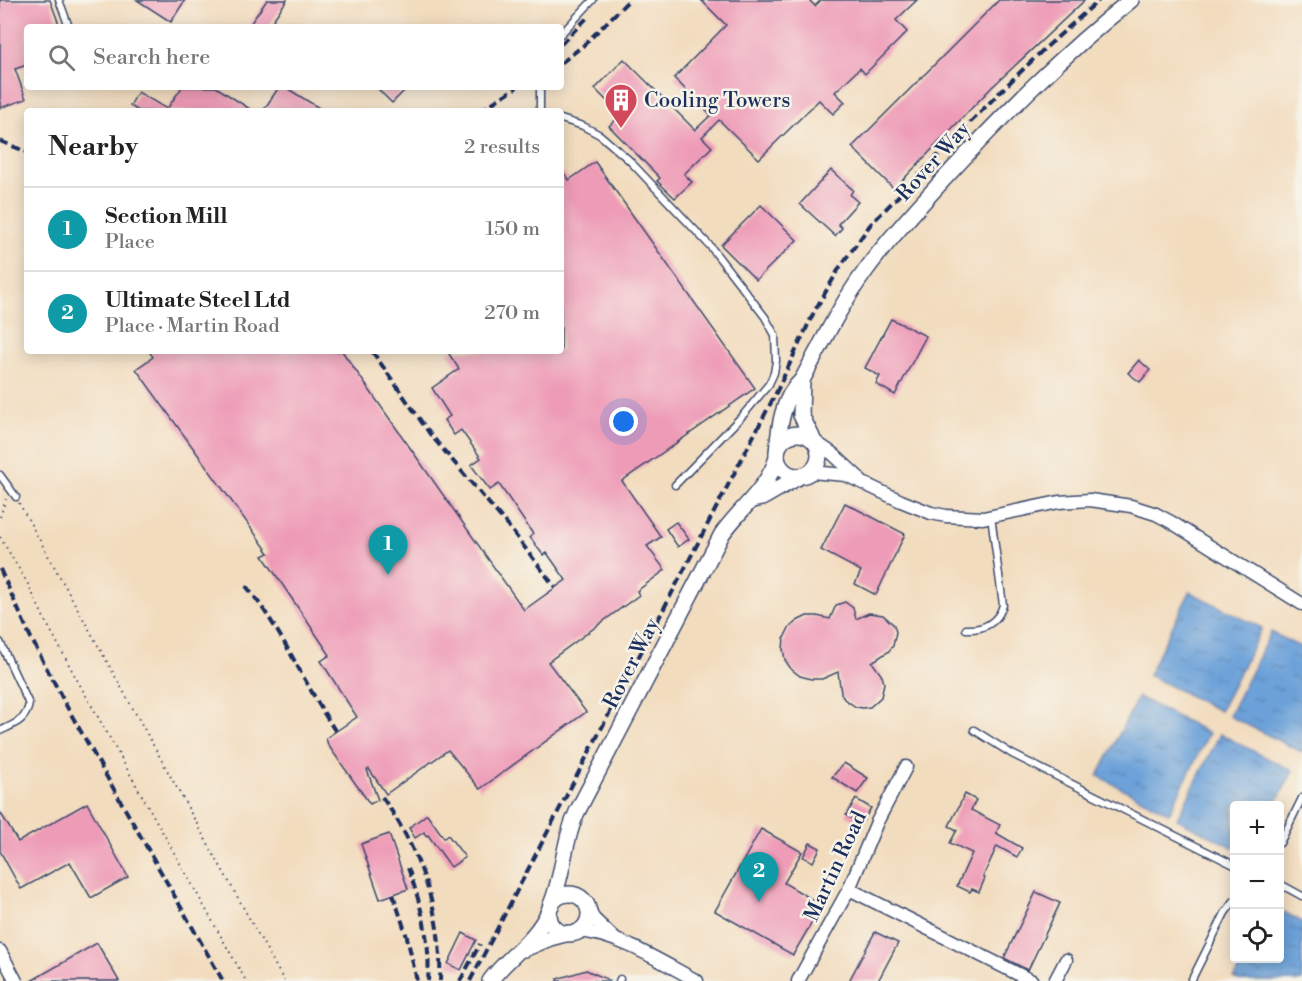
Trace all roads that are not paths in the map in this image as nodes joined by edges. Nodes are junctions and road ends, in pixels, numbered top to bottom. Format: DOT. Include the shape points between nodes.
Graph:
graph roads {
  1 [pos="59,0"];
  2 [pos="593,0"];
  3 [pos="1131,0"];
  4 [pos="68,24"];
  5 [pos="564,31"];
  6 [pos="540,90"];
  7 [pos="540,108"];
  8 [pos="564,120"];
  9 [pos="802,380"];
  10 [pos="814,440"];
  11 [pos="777,455"];
  12 [pos="806,474"];
  13 [pos="0,475"];
  14 [pos="862,481"];
  15 [pos="675,485"];
  16 [pos="16,497"];
  17 [pos="752,500"];
  18 [pos="991,516"];
  19 [pos="1302,604"];
  20 [pos="966,629"];
  21 [pos="0,642"];
  22 [pos="974,730"];
  23 [pos="0,731"];
  24 [pos="906,768"];
  25 [pos="1302,798"];
  26 [pos="1284,835"];
  27 [pos="564,856"];
  28 [pos="1230,863"];
  29 [pos="1284,886"];
  30 [pos="849,889"];
  31 [pos="1302,896"];
  32 [pos="583,903"];
  33 [pos="1230,906"];
  34 [pos="550,908"];
  35 [pos="574,932"];
  36 [pos="618,941"];
  37 [pos="521,950"];
  38 [pos="0,951"];
  39 [pos="1066,960"];
  40 [pos="16,981"];
  41 [pos="490,981"];
  42 [pos="698,981"];
  43 [pos="798,981"];
  44 [pos="1032,981"];
  45 [pos="1055,981"];
  46 [pos="1191,981"];
  1 -- 4 [label="lane"];
  2 -- 5 [label="lane"];
  3 -- 9 [label="street, Rover Way" via="1036,81 904,223 854,286"];
  6 -- 7 [label="lane"];
  8 -- 15 [label="lane" via="600,135 629,160 710,246 775,335 776,361 769,384"];
  9 -- 10 [label="street, Rover Way" via="801,416"];
  9 -- 11 [label="street, Rover Way" via="794,387 785,407"];
  10 -- 11 [label="street" via="806,434 793,434 782,441"];
  10 -- 12 [label="street" via="819,462"];
  10 -- 14 [label="street"];
  11 -- 12 [label="street" via="779,465 787,473"];
  11 -- 17 [label="street, Rover Way"];
  12 -- 14 [label="street" via="846,475"];
  12 -- 17 [label="street, Rover Way"];
  13 -- 16 [label="lane"];
  14 -- 18 [label="street" via="931,513 962,518"];
  17 -- 27 [label="street, Rover Way" via="731,521 708,560 577,812"];
  18 -- 19 [label="street" via="1077,500 1131,506 1171,522"];
  18 -- 20 [label="lane" via="1003,606 986,627"];
  21 -- 23 [label="lane" via="29,704 21,721"];
  22 -- 28 [label="lane" via="1012,754"];
  24 -- 30 [label="street, Martin Road" via="877,822"];
  25 -- 26 [label="lane"];
  27 -- 32 [label="street, Rover Way" via="571,885"];
  27 -- 34 [label="street, Rover Way"];
  29 -- 31 [label="lane"];
  30 -- 43 [label="street, Martin Road"];
  30 -- 44 [label="street"];
  32 -- 34 [label="street" via="573,894 560,896"];
  32 -- 35 [label="street" via="585,924"];
  32 -- 36 [label="street"];
  33 -- 46 [label="lane"];
  34 -- 35 [label="street" via="554,927 564,933"];
  34 -- 37 [label="street, Rover Way"];
  35 -- 36 [label="street"];
  35 -- 37 [label="street, Rover Way"];
  36 -- 42 [label="street"];
  37 -- 41 [label="street, Rover Way"];
  38 -- 40 [label="street"];
  39 -- 45 [label="street"];
}
